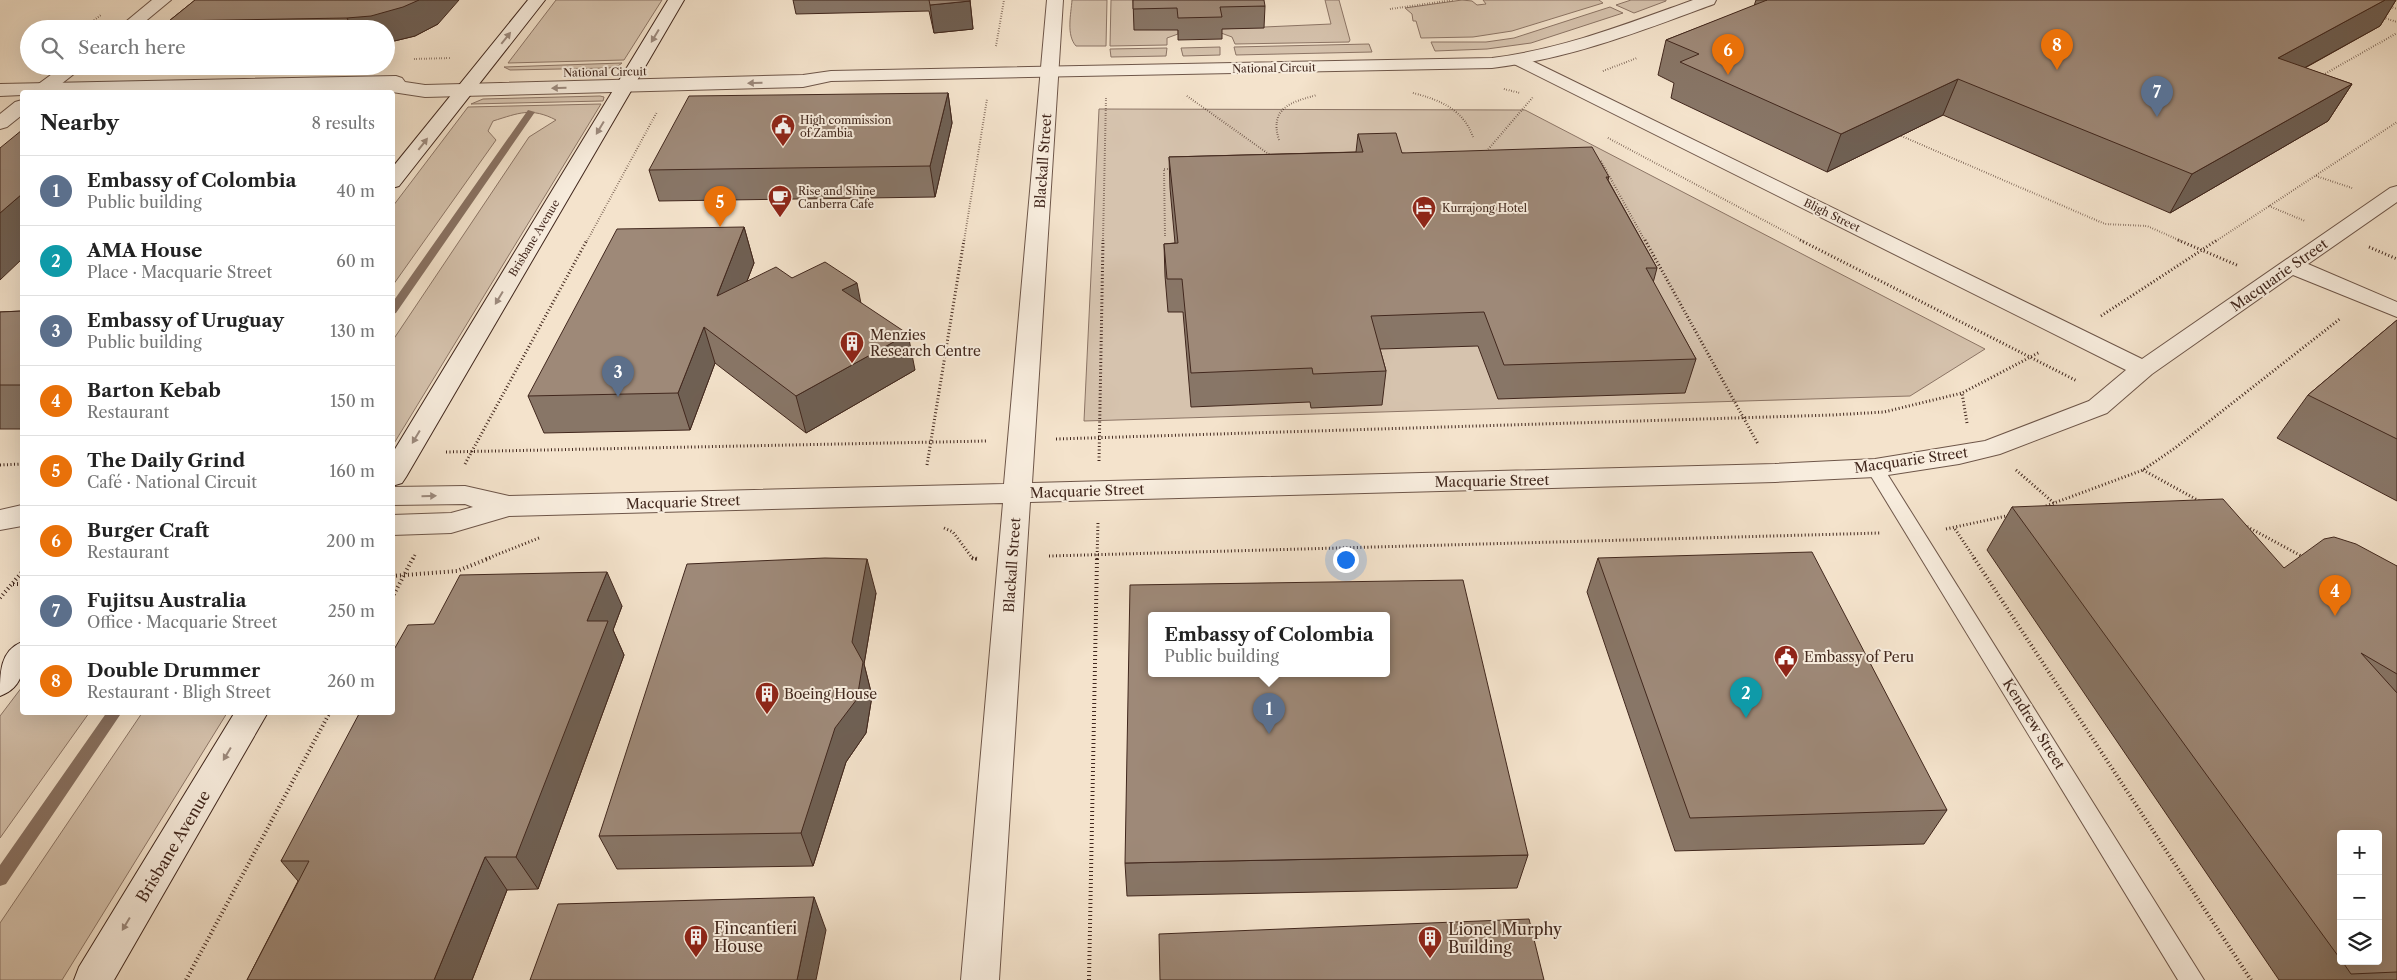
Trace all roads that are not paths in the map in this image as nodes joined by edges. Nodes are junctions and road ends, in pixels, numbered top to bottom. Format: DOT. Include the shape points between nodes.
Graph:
graph roads {
  1 [pos="163,0"];
  2 [pos="537,0"];
  3 [pos="676,0"];
  4 [pos="1055,0"];
  5 [pos="1708,0"];
  6 [pos="137,20"];
  7 [pos="1520,60"];
  8 [pos="1050,72"];
  9 [pos="63,75"];
  10 [pos="629,79"];
  11 [pos="470,83"];
  12 [pos="0,90"];
  13 [pos="20,90"];
  14 [pos="43,90"];
  15 [pos="90,90"];
  16 [pos="20,108"];
  17 [pos="0,123"];
  18 [pos="395,178"];
  19 [pos="2397,192"];
  20 [pos="2292,266"];
  21 [pos="2397,310"];
  22 [pos="2144,369"];
  23 [pos="1875,468"];
  24 [pos="395,472"];
  25 [pos="1017,493"];
  26 [pos="395,496"];
  27 [pos="509,506"];
  28 [pos="395,525"];
  29 [pos="20,657"];
  30 [pos="0,683"];
  31 [pos="250,715"];
  32 [pos="93,980"];
  33 [pos="980,980"];
  34 [pos="2192,980"];
  1 -- 6 [label="street"];
  11 -- 2 [label="street, one-way"];
  3 -- 10 [label="street, Brisbane Avenue, one-way"];
  4 -- 8 [label="street, Blackall Street"];
  5 -- 7 [label="street, National Circuit" via="1570,50"];
  7 -- 8 [label="street, National Circuit" via="1436,65"];
  7 -- 22 [label="street, Bligh Street"];
  8 -- 10 [label="street, National Circuit" via="831,76 803,81"];
  8 -- 25 [label="street, Blackall Street"];
  9 -- 14 [label="street"];
  10 -- 11 [label="street, National Circuit"];
  10 -- 24 [label="street, Brisbane Avenue, one-way"];
  11 -- 15 [label="street, National Circuit" via="424,91 379,84"];
  18 -- 11 [label="street, one-way"];
  12 -- 13 [label="street, National Circuit"];
  16 -- 17 [label="street"];
  19 -- 20 [label="street, Macquarie Street"];
  20 -- 21 [label="street"];
  20 -- 22 [label="street, Macquarie Street"];
  22 -- 23 [label="street, Macquarie Street" via="2098,407 1991,448"];
  23 -- 25 [label="street, Macquarie Street"];
  23 -- 34 [label="lane, Kendrew Street"];
  25 -- 27 [label="street, Macquarie Street"];
  25 -- 33 [label="street, Blackall Street"];
  26 -- 27 [label="street, Macquarie Street, one-way" via="465,495"];
  27 -- 28 [label="street, Macquarie Street" via="451,523"];
  29 -- 30 [label="street"];
  31 -- 32 [label="street, Brisbane Avenue, one-way"];
}
